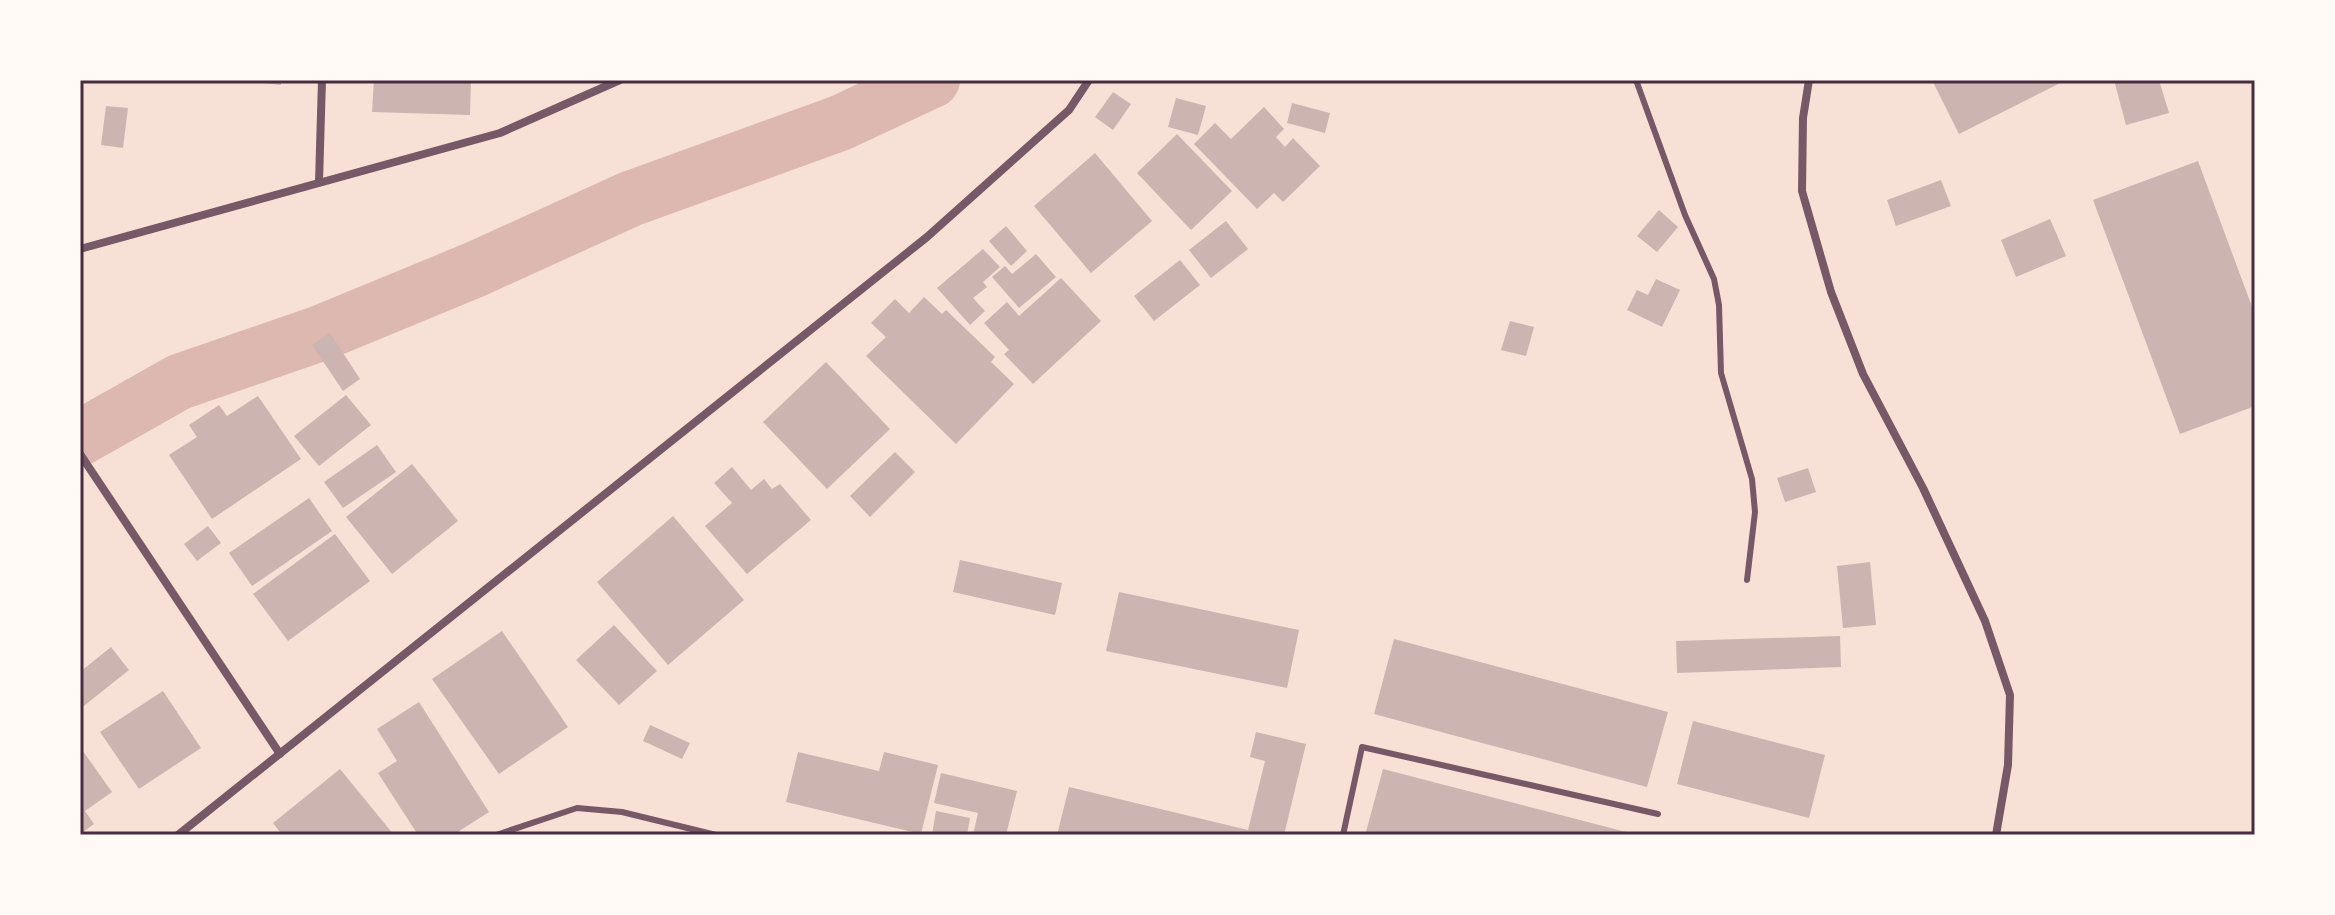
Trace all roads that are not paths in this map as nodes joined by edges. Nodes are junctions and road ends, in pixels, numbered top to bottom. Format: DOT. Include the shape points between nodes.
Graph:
graph roads {
  1 [pos="322,80"];
  2 [pos="620,80"];
  3 [pos="1089,80"];
  4 [pos="1636,80"];
  5 [pos="1809,80"];
  6 [pos="319,182"];
  7 [pos="80,249"];
  8 [pos="80,454"];
  9 [pos="1747,580"];
  10 [pos="280,754"];
  11 [pos="1658,814"];
  12 [pos="178,835"];
  13 [pos="496,835"];
  14 [pos="716,835"];
  15 [pos="1343,835"];
  16 [pos="1996,835"];
  1 -- 6 [label="street"];
  2 -- 6 [label="street" via="500,133"];
  3 -- 10 [label="street" via="1069,110 927,237"];
  4 -- 9 [label="lane" via="1714,279 1721,373 1754,496"];
  5 -- 16 [label="street" via="1802,191 1831,292 1863,374 1985,621 2010,695 2008,765"];
  6 -- 7 [label="street"];
  8 -- 10 [label="street"];
  10 -- 12 [label="street"];
  11 -- 15 [label="lane" via="1362,747"];
  13 -- 14 [label="lane" via="577,808 622,812"];
}
